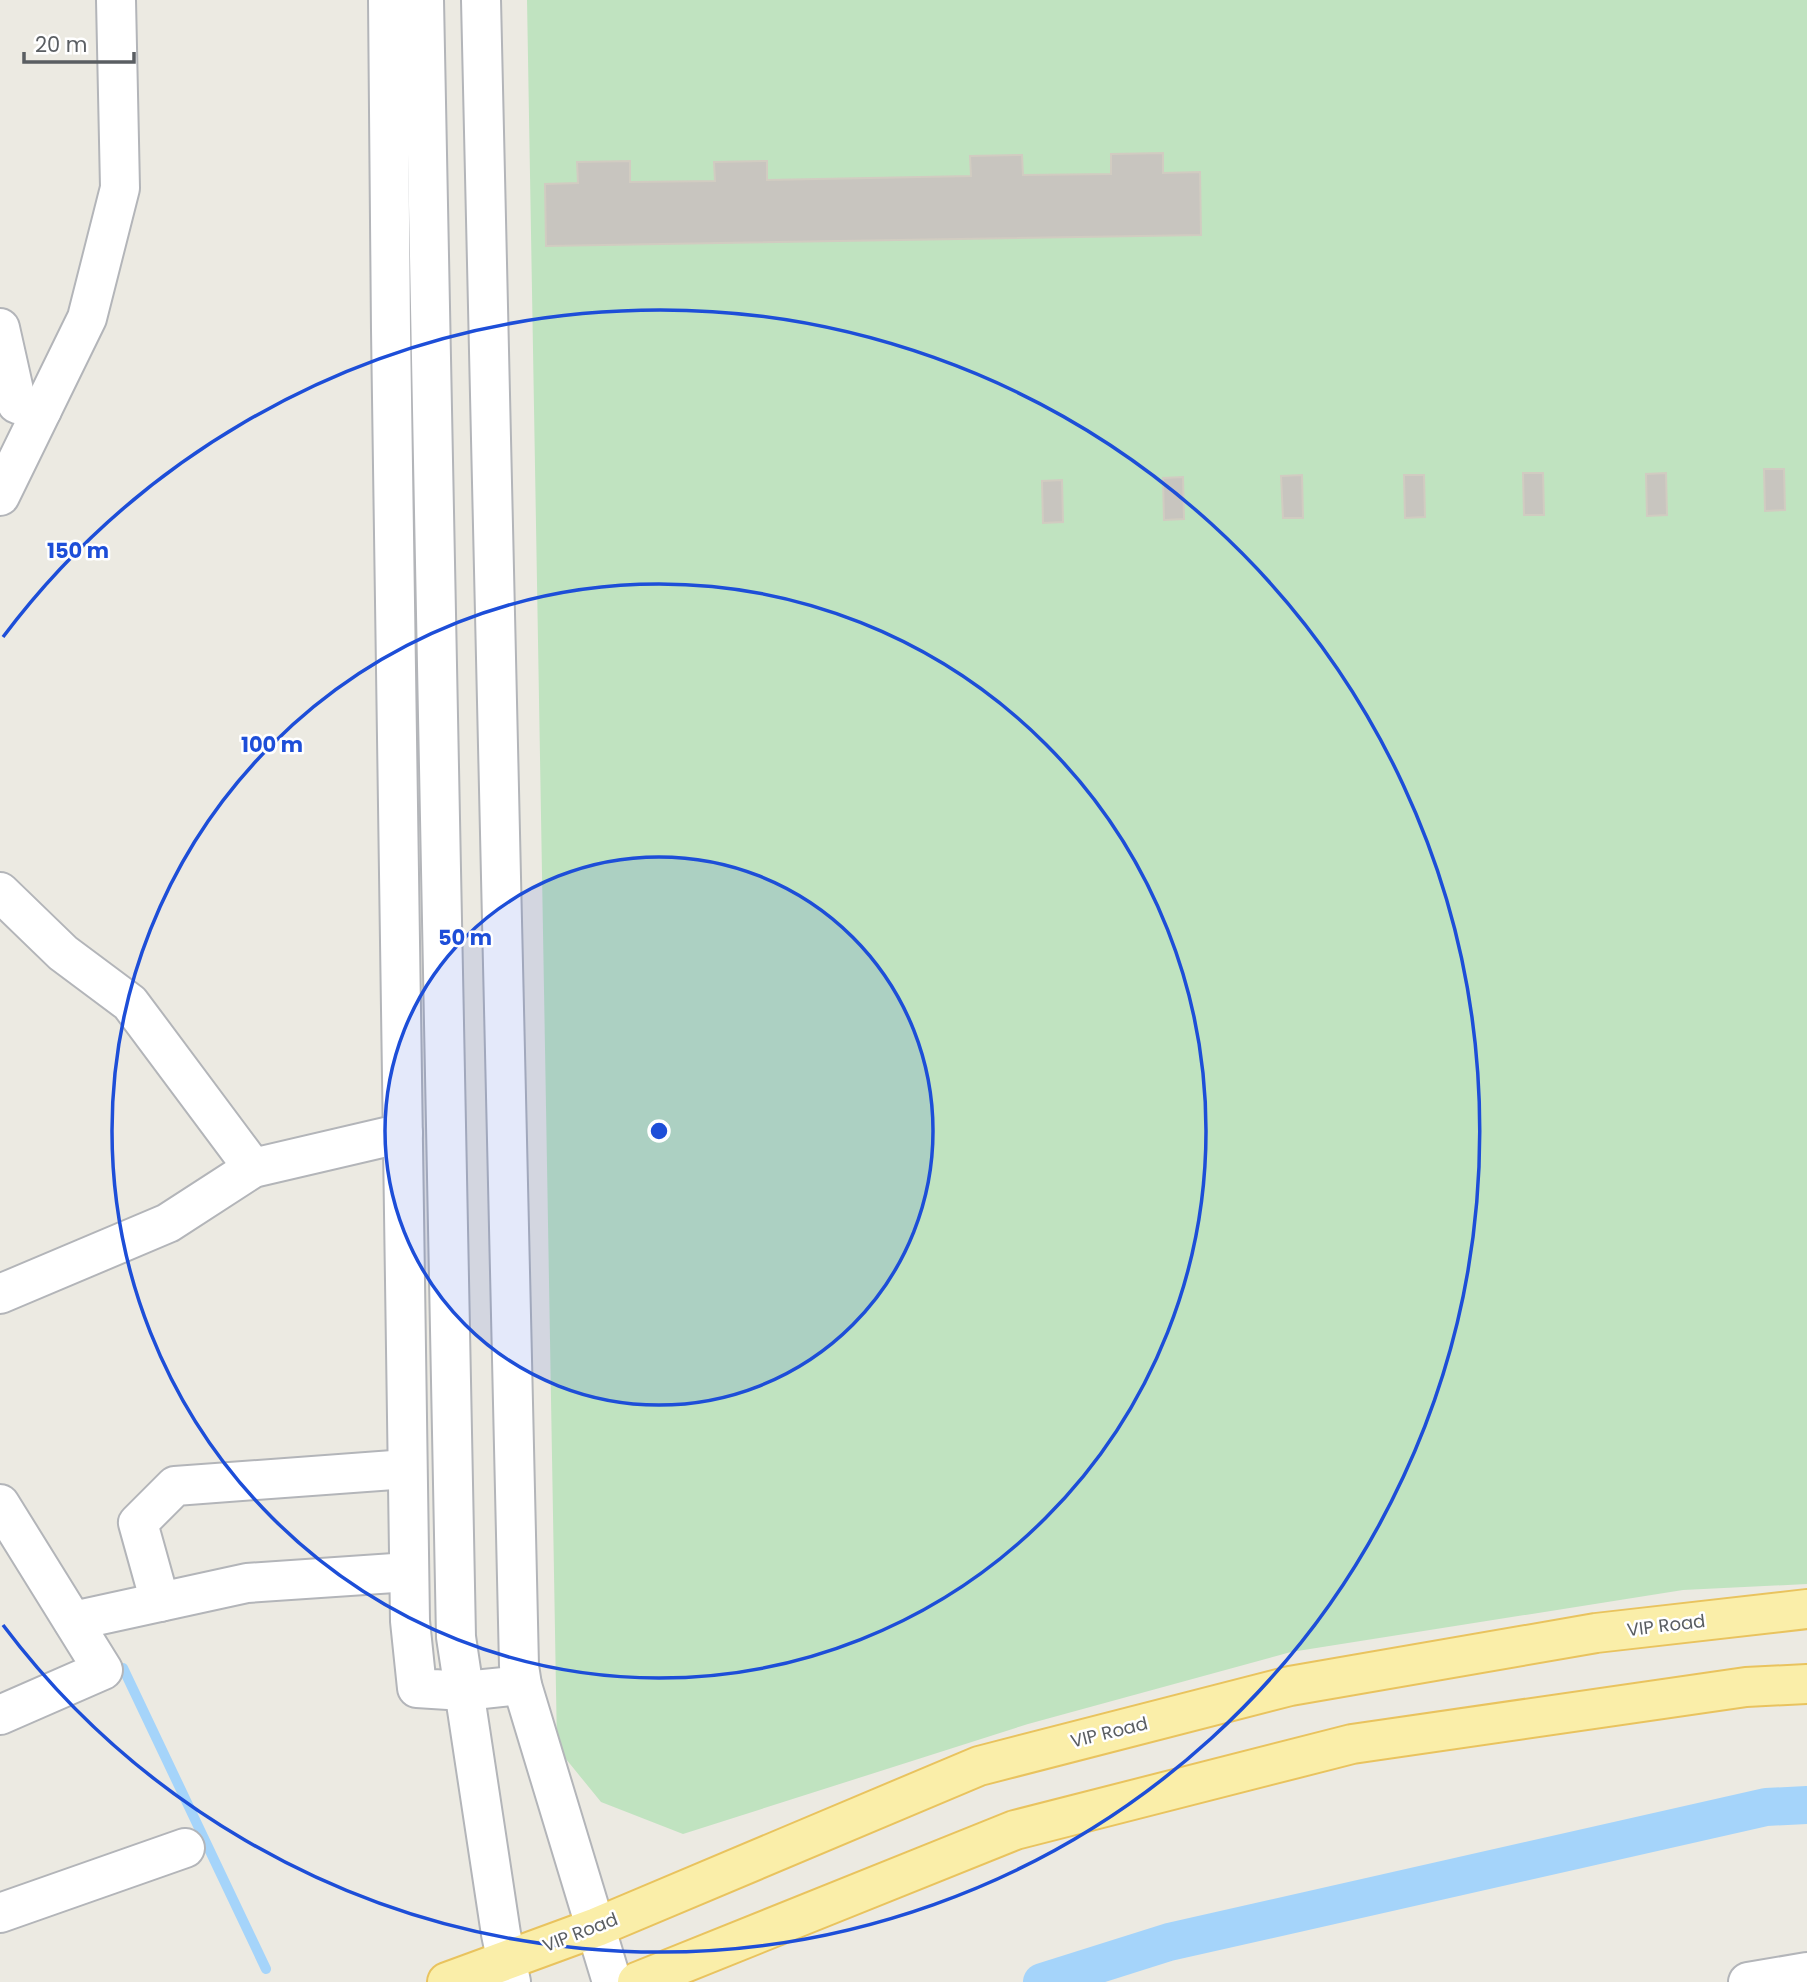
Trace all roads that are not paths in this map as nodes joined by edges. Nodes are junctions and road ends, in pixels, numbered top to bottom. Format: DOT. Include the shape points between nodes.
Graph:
graph roads {
  1 [pos="116,0"];
  2 [pos="388,0"];
  3 [pos="424,0"];
  4 [pos="481,0"];
  5 [pos="0,328"];
  6 [pos="20,406"];
  7 [pos="0,496"];
  8 [pos="0,892"];
  9 [pos="402,1133"];
  10 [pos="253,1168"];
  11 [pos="0,1294"];
  12 [pos="407,1469"];
  13 [pos="0,1504"];
  14 [pos="409,1572"];
  15 [pos="160,1602"];
  16 [pos="1807,1609"];
  17 [pos="73,1621"];
  18 [pos="1807,1684"];
  19 [pos="522,1685"];
  20 [pos="464,1691"];
  21 [pos="0,1715"];
  22 [pos="186,1848"];
  23 [pos="0,1913"];
  24 [pos="597,1927"];
  25 [pos="508,1971"];
  26 [pos="1807,1972"];
  27 [pos="447,1982"];
  28 [pos="612,1982"];
  29 [pos="637,1982"];
  30 [pos="1748,1982"];
  1 -- 6 [label="street" via="120,188 88,318"];
  2 -- 9 [label="street"];
  3 -- 20 [label="street" via="456,1637"];
  4 -- 19 [label="street"];
  5 -- 6 [label="street"];
  6 -- 7 [label="street"];
  8 -- 10 [label="street" via="63,953 130,1003"];
  9 -- 10 [label="street"];
  9 -- 12 [label="street"];
  10 -- 11 [label="street" via="168,1223"];
  12 -- 14 [label="street"];
  12 -- 15 [label="street" via="174,1486 138,1523"];
  13 -- 17 [label="street"];
  14 -- 15 [label="street" via="247,1583"];
  14 -- 20 [label="street" via="417,1688"];
  15 -- 17 [label="street"];
  16 -- 24 [label="main road, VIP Road" via="1595,1633 1290,1686 979,1766"];
  17 -- 21 [label="street" via="103,1670"];
  18 -- 29 [label="main road" via="1746,1687 1352,1744 1015,1830"];
  19 -- 20 [label="street"];
  19 -- 24 [label="street"];
  20 -- 25 [label="street"];
  22 -- 23 [label="street"];
  24 -- 25 [label="main road, VIP Road"];
  24 -- 28 [label="street"];
  25 -- 27 [label="main road, VIP Road"];
  26 -- 30 [label="street"];
}
